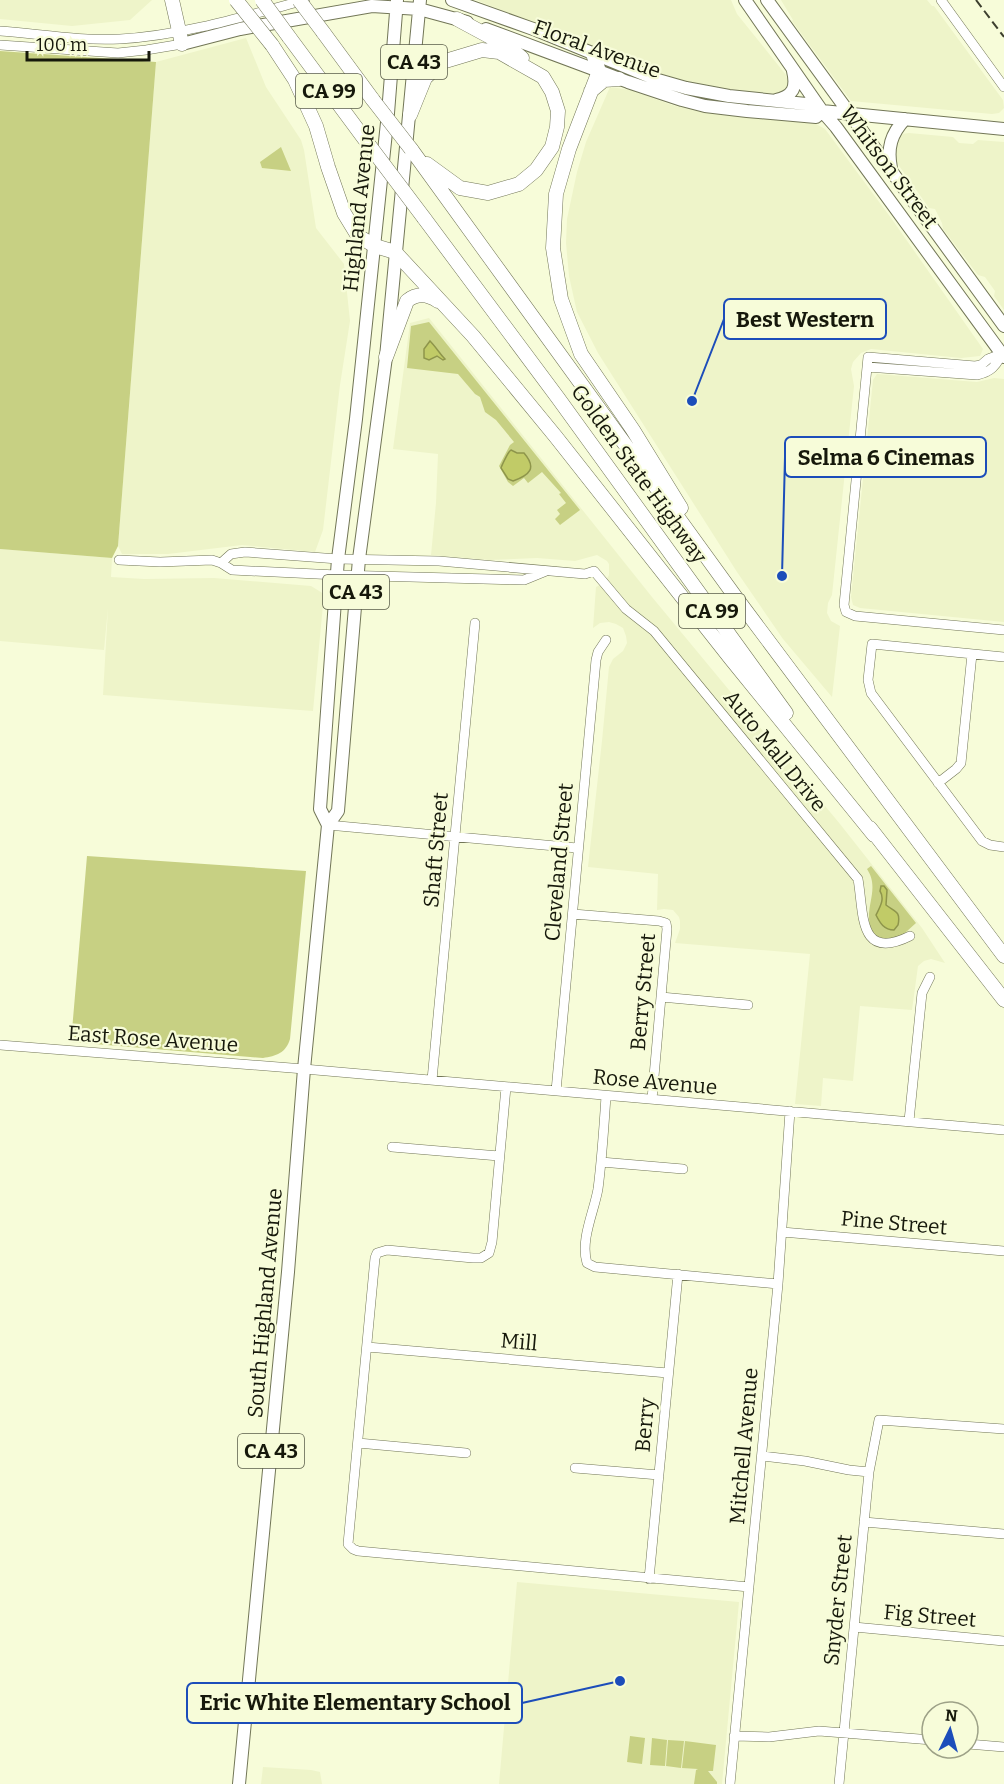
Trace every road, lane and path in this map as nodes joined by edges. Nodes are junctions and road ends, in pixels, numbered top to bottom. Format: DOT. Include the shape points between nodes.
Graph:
graph roads {
  1 [pos="172,0"];
  2 [pos="236,0"];
  3 [pos="262,0"];
  4 [pos="299,0"];
  5 [pos="307,0"];
  6 [pos="452,0"];
  7 [pos="745,0"];
  8 [pos="767,0"];
  9 [pos="941,0"];
  10 [pos="397,4"];
  11 [pos="419,4"];
  12 [pos="457,19"];
  13 [pos="0,31"];
  14 [pos="181,37"];
  15 [pos="0,45"];
  16 [pos="593,54"];
  17 [pos="599,70"];
  18 [pos="793,70"];
  19 [pos="543,77"];
  20 [pos="619,78"];
  21 [pos="1004,87"];
  22 [pos="591,91"];
  23 [pos="774,101"];
  24 [pos="822,111"];
  25 [pos="851,114"];
  26 [pos="410,115"];
  27 [pos="1004,117"];
  28 [pos="905,119"];
  29 [pos="990,128"];
  30 [pos="1004,129"];
  31 [pos="891,170"];
  32 [pos="431,173"];
  33 [pos="874,179"];
  34 [pos="929,225"];
  35 [pos="917,238"];
  36 [pos="375,246"];
  37 [pos="395,252"];
  38 [pos="971,282"];
  39 [pos="444,305"];
  40 [pos="1004,327"];
  41 [pos="1003,355"];
  42 [pos="386,357"];
  43 [pos="357,419"];
  44 [pos="338,559"];
  45 [pos="119,560"];
  46 [pos="359,560"];
  47 [pos="221,563"];
  48 [pos="548,571"];
  49 [pos="337,575"];
  50 [pos="358,575"];
  51 [pos="737,599"];
  52 [pos="475,623"];
  53 [pos="1004,630"];
  54 [pos="606,640"];
  55 [pos="972,654"];
  56 [pos="1004,657"];
  57 [pos="938,783"];
  58 [pos="328,825"];
  59 [pos="874,835"];
  60 [pos="455,836"];
  61 [pos="1004,847"];
  62 [pos="578,848"];
  63 [pos="573,914"];
  64 [pos="910,936"];
  65 [pos="1004,956"];
  66 [pos="930,977"];
  67 [pos="661,997"];
  68 [pos="1004,1000"];
  69 [pos="748,1005"];
  70 [pos="0,1045"];
  71 [pos="304,1069"];
  72 [pos="432,1080"];
  73 [pos="506,1087"];
  74 [pos="556,1091"];
  75 [pos="606,1096"];
  76 [pos="652,1099"];
  77 [pos="790,1111"];
  78 [pos="909,1121"];
  79 [pos="1004,1130"];
  80 [pos="392,1147"];
  81 [pos="499,1156"];
  82 [pos="601,1162"];
  83 [pos="683,1169"];
  84 [pos="782,1232"];
  85 [pos="1004,1251"];
  86 [pos="678,1274"];
  87 [pos="778,1284"];
  88 [pos="367,1347"];
  89 [pos="668,1373"];
  90 [pos="1004,1429"];
  91 [pos="358,1443"];
  92 [pos="466,1453"];
  93 [pos="762,1456"];
  94 [pos="575,1468"];
  95 [pos="869,1472"];
  96 [pos="659,1475"];
  97 [pos="864,1522"];
  98 [pos="1004,1534"];
  99 [pos="649,1579"];
  100 [pos="749,1587"];
  101 [pos="854,1628"];
  102 [pos="1004,1641"];
  103 [pos="844,1732"];
  104 [pos="734,1736"];
  105 [pos="920,1739"];
  106 [pos="980,1744"];
  107 [pos="1004,1747"];
  108 [pos="239,1784"];
  109 [pos="730,1784"];
  110 [pos="839,1784"];
  1 -- 14 [label="highway"];
  2 -- 36 [label="highway, bridge" via="295,80 316,126 344,213 358,236"];
  3 -- 59 [label="highway, Golden State Highway / CA 99, bridge" via="558,398"];
  4 -- 32 [label="highway, CA 99, bridge"];
  5 -- 14 [label="street"];
  6 -- 16 [label="main road, Floral Avenue"];
  7 -- 18 [label="main road, Whitson Street"];
  8 -- 25 [label="main road, Whitson Street"];
  9 -- 21 [label="street"];
  10 -- 11 [label="main road, Floral Avenue"];
  10 -- 14 [label="main road, Floral Avenue"];
  10 -- 36 [label="main road, Highland Avenue / CA 43"];
  11 -- 12 [label="main road, Floral Avenue"];
  11 -- 26 [label="main road, Highland Avenue / CA 43"];
  12 -- 17 [label="main road, Floral Avenue"];
  12 -- 19 [label="highway" via="509,47"];
  13 -- 14 [label="street" via="107,39"];
  14 -- 15 [label="street" via="146,50 106,53"];
  16 -- 17 [label="highway"];
  16 -- 23 [label="main road, Floral Avenue" via="686,88"];
  17 -- 20 [label="main road, Floral Avenue"];
  17 -- 22 [label="highway"];
  18 -- 23 [label="main road" via="795,82 790,94"];
  18 -- 24 [label="main road, Whitson Street"];
  19 -- 26 [label="highway" via="499,52 465,54 442,62 425,78"];
  19 -- 32 [label="highway" via="558,111 557,127 552,147 536,170 519,184 488,193 460,188"];
  20 -- 22 [label="highway" via="604,80"];
  20 -- 24 [label="main road, Floral Avenue" via="705,106 816,117"];
  22 -- 51 [label="highway" via="556,194 553,248 561,299 581,354 633,430"];
  23 -- 24 [label="main road, Floral Avenue" via="806,104"];
  24 -- 25 [label="main road, Floral Avenue"];
  24 -- 33 [label="main road, Whitson Street"];
  25 -- 28 [label="main road, Floral Avenue"];
  25 -- 31 [label="main road, Whitson Street"];
  26 -- 37 [label="main road, Highland Avenue / CA 43"];
  27 -- 29 [label="main road"];
  28 -- 29 [label="main road, Floral Avenue"];
  28 -- 31 [label="main road" via="891,141"];
  29 -- 30 [label="main road, Floral Avenue"];
  31 -- 34 [label="main road, Whitson Street"];
  32 -- 51 [label="highway, Golden State Highway / CA 99"];
  33 -- 34 [label="main road" via="880,180 912,219"];
  33 -- 35 [label="main road, Whitson Street"];
  34 -- 38 [label="main road, Whitson Street"];
  35 -- 38 [label="main road" via="930,239 961,280"];
  35 -- 41 [label="main road, Whitson Street"];
  36 -- 37 [label="highway"];
  36 -- 43 [label="main road, Highland Avenue / CA 43"];
  37 -- 39 [label="highway"];
  37 -- 42 [label="main road, Highland Avenue / CA 43"];
  38 -- 40 [label="main road, Whitson Street"];
  39 -- 42 [label="highway" via="426,296 406,301"];
  39 -- 59 [label="highway" via="506,375"];
  41 -- 53 [label="street" via="996,366 977,375 867,367 844,605 846,612 855,616"];
  42 -- 46 [label="main road, South Highland Avenue / CA 43"];
  43 -- 44 [label="main road, South Highland Avenue / CA 43"];
  44 -- 46 [label="street"];
  44 -- 47 [label="street" via="245,552 231,554"];
  44 -- 49 [label="main road, South Highland Avenue / CA 43"];
  45 -- 47 [label="street"];
  46 -- 48 [label="street" via="439,561"];
  46 -- 50 [label="main road, South Highland Avenue / CA 43"];
  47 -- 49 [label="street" via="232,570"];
  48 -- 50 [label="street" via="524,580"];
  48 -- 64 [label="street, Auto Mall Drive" via="594,571 626,609 654,631 858,879 867,934 883,942 897,942"];
  49 -- 50 [label="street"];
  49 -- 58 [label="main road, South Highland Avenue / CA 43" via="320,809"];
  50 -- 58 [label="main road, South Highland Avenue / CA 43" via="338,811"];
  51 -- 65 [label="highway, Golden State Highway / CA 99"];
  52 -- 60 [label="street, Shaft Street"];
  54 -- 62 [label="street, Cleveland Street" via="596,660"];
  55 -- 56 [label="street"];
  55 -- 57 [label="street" via="961,763"];
  55 -- 57 [label="street" via="872,644 868,680 871,693"];
  57 -- 61 [label="street" via="982,841"];
  58 -- 60 [label="street"];
  58 -- 71 [label="main road, South Highland Avenue / CA 43"];
  59 -- 68 [label="highway, Golden State Highway / CA 99"];
  60 -- 62 [label="street"];
  60 -- 72 [label="street, Shaft Street"];
  62 -- 63 [label="street, Cleveland Street"];
  63 -- 67 [label="street, Berry Street" via="666,923"];
  63 -- 74 [label="street, Cleveland Street"];
  66 -- 78 [label="street" via="922,993"];
  67 -- 69 [label="street"];
  67 -- 76 [label="street, Berry Street"];
  70 -- 71 [label="street, East Rose Avenue"];
  71 -- 72 [label="street, Rose Avenue"];
  71 -- 108 [label="main road, South Highland Avenue / CA 43"];
  72 -- 73 [label="street, Rose Avenue"];
  73 -- 74 [label="street, Rose Avenue"];
  73 -- 81 [label="street"];
  74 -- 75 [label="street, Rose Avenue"];
  75 -- 76 [label="street, Rose Avenue"];
  75 -- 82 [label="street"];
  76 -- 77 [label="street, Rose Avenue"];
  77 -- 78 [label="street, Rose Avenue"];
  77 -- 84 [label="street, Mitchell Avenue"];
  78 -- 79 [label="street, Rose Avenue"];
  80 -- 81 [label="street"];
  81 -- 88 [label="street" via="489,1253 480,1258 394,1250 377,1253"];
  82 -- 83 [label="street"];
  82 -- 86 [label="street" via="586,1240 587,1263 595,1267"];
  84 -- 85 [label="street, Pine Street"];
  84 -- 87 [label="street, Mitchell Avenue"];
  86 -- 87 [label="street"];
  86 -- 89 [label="street, Berry"];
  87 -- 93 [label="street, Mitchell Avenue"];
  88 -- 89 [label="street, Mill"];
  88 -- 91 [label="street"];
  89 -- 96 [label="street, Berry"];
  90 -- 95 [label="street, Snyder Street" via="879,1420"];
  91 -- 92 [label="street"];
  91 -- 99 [label="street" via="348,1539 353,1549"];
  93 -- 95 [label="street"];
  93 -- 100 [label="street, Mitchell Avenue"];
  94 -- 96 [label="street"];
  95 -- 97 [label="street, Snyder Street"];
  96 -- 99 [label="street, Berry"];
  97 -- 98 [label="street"];
  97 -- 101 [label="street, Snyder Street"];
  99 -- 100 [label="street"];
  100 -- 104 [label="street, Mitchell Avenue"];
  101 -- 102 [label="street, Fig Street"];
  101 -- 103 [label="street, Snyder Street"];
  103 -- 104 [label="street" via="810,1731 762,1738"];
  103 -- 105 [label="street"];
  103 -- 110 [label="street, Snyder Street"];
  104 -- 109 [label="street, Mitchell Avenue"];
  106 -- 107 [label="street"];
}
